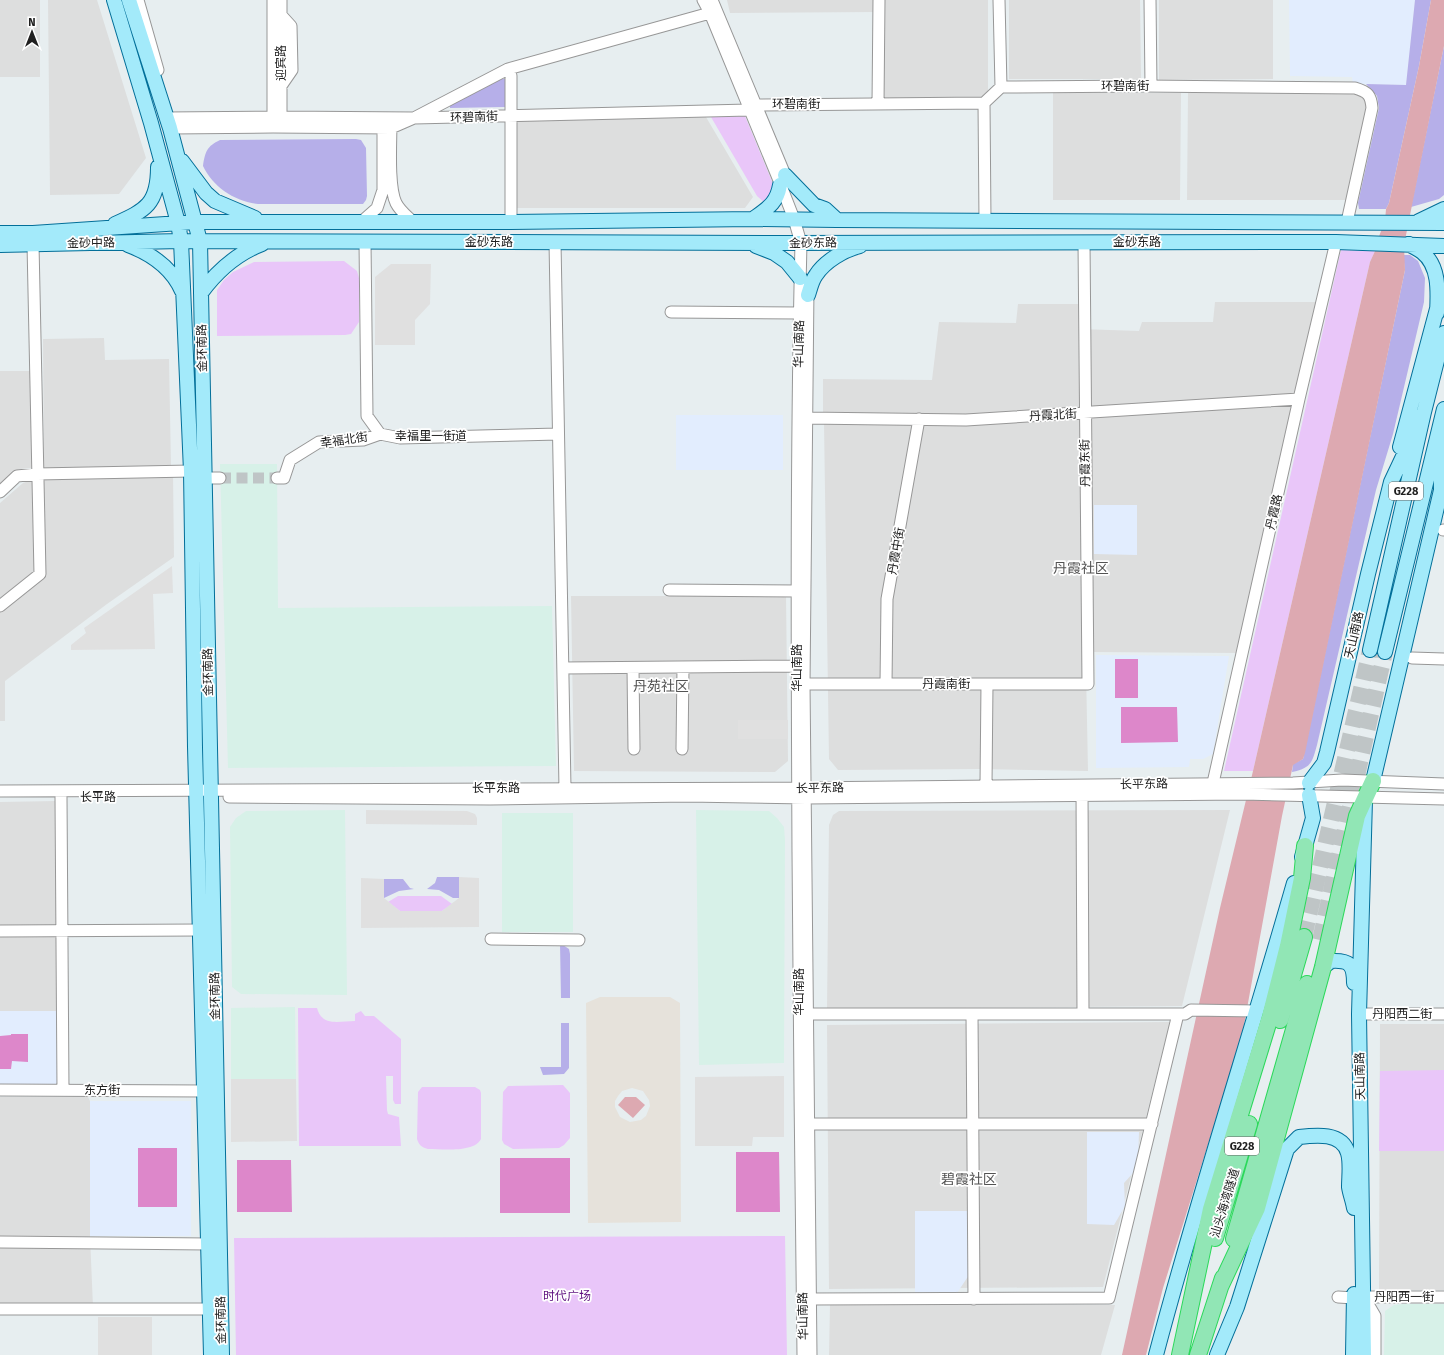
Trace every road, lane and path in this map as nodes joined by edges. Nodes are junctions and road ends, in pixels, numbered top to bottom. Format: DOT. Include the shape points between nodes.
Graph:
graph roads {
  1 [pos="114,0"];
  2 [pos="130,0"];
  3 [pos="138,0"];
  4 [pos="264,0"];
  5 [pos="703,0"];
  6 [pos="712,0"];
  7 [pos="878,0"];
  8 [pos="999,0"];
  9 [pos="1150,0"];
  10 [pos="277,6"];
  11 [pos="710,13"];
  12 [pos="508,69"];
  13 [pos="1151,86"];
  14 [pos="1001,87"];
  15 [pos="878,104"];
  16 [pos="984,104"];
  17 [pos="752,107"];
  18 [pos="511,116"];
  19 [pos="414,118"];
  20 [pos="167,120"];
  21 [pos="277,122"];
  22 [pos="387,123"];
  23 [pos="175,151"];
  24 [pos="158,152"];
  25 [pos="783,180"];
  26 [pos="1444,209"];
  27 [pos="754,219"];
  28 [pos="798,219"];
  29 [pos="838,220"];
  30 [pos="985,221"];
  31 [pos="178,222"];
  32 [pos="195,222"];
  33 [pos="262,222"];
  34 [pos="360,222"];
  35 [pos="413,222"];
  36 [pos="511,222"];
  37 [pos="1347,222"];
  38 [pos="1414,222"];
  39 [pos="1444,223"];
  40 [pos="106,228"];
  41 [pos="0,233"];
  42 [pos="181,241"];
  43 [pos="200,241"];
  44 [pos="122,242"];
  45 [pos="268,242"];
  46 [pos="365,242"];
  47 [pos="555,242"];
  48 [pos="1084,242"];
  49 [pos="1336,242"];
  50 [pos="746,243"];
  51 [pos="805,243"];
  52 [pos="873,243"];
  53 [pos="33,244"];
  54 [pos="1408,244"];
  55 [pos="0,245"];
  56 [pos="1444,246"];
  57 [pos="800,278"];
  58 [pos="201,293"];
  59 [pos="183,294"];
  60 [pos="808,295"];
  61 [pos="1438,305"];
  62 [pos="671,312"];
  63 [pos="799,313"];
  64 [pos="1444,333"];
  65 [pos="1437,358"];
  66 [pos="1299,399"];
  67 [pos="1444,409"];
  68 [pos="1424,412"];
  69 [pos="1085,413"];
  70 [pos="806,418"];
  71 [pos="919,419"];
  72 [pos="1440,427"];
  73 [pos="380,434"];
  74 [pos="558,434"];
  75 [pos="190,471"];
  76 [pos="37,474"];
  77 [pos="204,478"];
  78 [pos="220,478"];
  79 [pos="277,478"];
  80 [pos="1391,482"];
  81 [pos="1443,484"];
  82 [pos="0,492"];
  83 [pos="669,590"];
  84 [pos="797,591"];
  85 [pos="0,606"];
  86 [pos="1370,650"];
  87 [pos="1385,652"];
  88 [pos="1412,658"];
  89 [pos="1444,658"];
  90 [pos="797,666"];
  91 [pos="683,667"];
  92 [pos="563,668"];
  93 [pos="633,668"];
  94 [pos="804,684"];
  95 [pos="886,684"];
  96 [pos="987,684"];
  97 [pos="1088,684"];
  98 [pos="634,749"];
  99 [pos="682,749"];
  100 [pos="1373,781"];
  101 [pos="1213,783"];
  102 [pos="1444,784"];
  103 [pos="986,786"];
  104 [pos="565,788"];
  105 [pos="1309,789"];
  106 [pos="0,791"];
  107 [pos="1082,791"];
  108 [pos="196,793"];
  109 [pos="211,793"];
  110 [pos="802,793"];
  111 [pos="61,797"];
  112 [pos="0,798"];
  113 [pos="1365,798"];
  114 [pos="1444,799"];
  115 [pos="1305,846"];
  116 [pos="200,930"];
  117 [pos="0,931"];
  118 [pos="61,931"];
  119 [pos="1304,937"];
  120 [pos="491,939"];
  121 [pos="579,940"];
  122 [pos="1320,940"];
  123 [pos="1323,967"];
  124 [pos="1254,1011"];
  125 [pos="808,1014"];
  126 [pos="972,1014"];
  127 [pos="1083,1014"];
  128 [pos="1178,1014"];
  129 [pos="1359,1014"];
  130 [pos="1444,1014"];
  131 [pos="0,1090"];
  132 [pos="63,1090"];
  133 [pos="204,1090"];
  134 [pos="808,1124"];
  135 [pos="972,1124"];
  136 [pos="1152,1124"];
  137 [pos="1354,1208"];
  138 [pos="0,1242"];
  139 [pos="208,1244"];
  140 [pos="1220,1288"];
  141 [pos="1338,1297"];
  142 [pos="1444,1297"];
  143 [pos="1359,1298"];
  144 [pos="810,1299"];
  145 [pos="974,1299"];
  146 [pos="0,1309"];
  147 [pos="210,1309"];
  148 [pos="211,1355"];
  149 [pos="222,1355"];
  150 [pos="804,1355"];
  151 [pos="811,1355"];
  152 [pos="1156,1355"];
  153 [pos="1180,1355"];
  154 [pos="1198,1355"];
  155 [pos="1217,1355"];
  156 [pos="1352,1355"];
  157 [pos="1364,1355"];
  158 [pos="1375,1355"];
  1 -- 24 [label="main road, 金环南路"];
  2 -- 20 [label="main road, 金环南路"];
  3 -- 20 [label="street" via="168,102"];
  4 -- 10 [label="street"];
  5 -- 11 [label="street, 华山南路"];
  6 -- 17 [label="street, 华山南路"];
  7 -- 15 [label="street"];
  8 -- 14 [label="street"];
  9 -- 13 [label="street"];
  10 -- 21 [label="street, 迎宾路"];
  10 -- 21 [label="street, 迎宾路" via="281,86"];
  11 -- 12 [label="street"];
  11 -- 17 [label="street, 华山南路"];
  12 -- 18 [label="street" via="511,76"];
  12 -- 19 [label="street"];
  13 -- 14 [label="street, 环碧南街"];
  13 -- 37 [label="street, 环碧南街" via="1355,88 1365,91 1371,99 1372,108"];
  14 -- 16 [label="street"];
  15 -- 16 [label="street, 环碧南街"];
  15 -- 17 [label="street, 环碧南街"];
  16 -- 30 [label="street"];
  17 -- 18 [label="street, 环碧南街"];
  17 -- 25 [label="street, 华山南路"];
  18 -- 19 [label="street, 环碧南街"];
  18 -- 36 [label="street"];
  19 -- 22 [label="street, 环碧南街"];
  20 -- 21 [label="street, 环碧南街"];
  20 -- 23 [label="main road, 金环南路"];
  21 -- 22 [label="street, 环碧南街"];
  22 -- 34 [label="street" via="384,190 377,208"];
  22 -- 35 [label="street" via="392,189 400,210"];
  23 -- 32 [label="main road, 金环南路"];
  23 -- 33 [label="main road" via="187,170 215,201"];
  24 -- 31 [label="main road, 金环南路"];
  24 -- 40 [label="main road" via="156,192 151,201 136,215"];
  25 -- 27 [label="main road" via="779,195 773,204"];
  25 -- 28 [label="street, 华山南路"];
  25 -- 29 [label="main road"];
  26 -- 38 [label="main road"];
  27 -- 28 [label="main road, 金砂东路"];
  27 -- 36 [label="main road, 金砂东路"];
  28 -- 29 [label="main road, 金砂东路"];
  28 -- 51 [label="street, 华山南路"];
  29 -- 30 [label="main road, 金砂东路"];
  30 -- 37 [label="main road, 金砂东路"];
  31 -- 32 [label="main road, 金砂中路"];
  31 -- 40 [label="main road, 金砂中路"];
  31 -- 42 [label="main road, 金环南路"];
  32 -- 33 [label="main road, 金砂东路"];
  32 -- 43 [label="main road, 金环南路"];
  33 -- 34 [label="main road, 金砂东路"];
  34 -- 35 [label="main road, 金砂东路"];
  35 -- 36 [label="main road, 金砂东路"];
  37 -- 38 [label="main road, 金砂东路"];
  38 -- 39 [label="main road, 金砂东路"];
  40 -- 41 [label="main road, 金砂中路"];
  42 -- 43 [label="main road, 金砂东路"];
  42 -- 44 [label="main road, 金砂中路"];
  42 -- 59 [label="main road, 金环南路"];
  43 -- 45 [label="main road, 金砂东路"];
  43 -- 58 [label="main road, 金环南路"];
  44 -- 53 [label="main road, 金砂中路"];
  44 -- 59 [label="main road" via="153,256 164,265 178,282"];
  45 -- 46 [label="main road, 金砂东路"];
  45 -- 58 [label="main road" via="250,248 225,266"];
  46 -- 47 [label="main road, 金砂东路"];
  46 -- 73 [label="street, 幸福里一街道" via="367,416"];
  47 -- 50 [label="main road, 金砂东路"];
  47 -- 74 [label="street"];
  48 -- 49 [label="main road, 金砂东路"];
  48 -- 52 [label="main road, 金砂东路"];
  48 -- 69 [label="street, 丹霞东街"];
  49 -- 54 [label="main road, 金砂东路"];
  49 -- 66 [label="street, 丹霞路"];
  50 -- 51 [label="main road, 金砂东路"];
  50 -- 57 [label="main road" via="774,253 787,262"];
  51 -- 52 [label="main road, 金砂东路"];
  51 -- 57 [label="street, 华山南路"];
  51 -- 60 [label="street, 华山南路"];
  52 -- 60 [label="main road" via="855,247 825,265 815,275"];
  53 -- 55 [label="main road, 金砂中路"];
  53 -- 76 [label="street"];
  54 -- 56 [label="main road, 金砂东路"];
  54 -- 61 [label="main road" via="1423,252 1431,264 1436,275"];
  57 -- 63 [label="street, 华山南路"];
  58 -- 77 [label="main road, 金环南路"];
  59 -- 75 [label="main road, 金环南路"];
  60 -- 70 [label="street, 华山南路"];
  61 -- 65 [label="main road"];
  61 -- 80 [label="main road, 天山南路"];
  62 -- 63 [label="street"];
  63 -- 84 [label="street, 华山南路"];
  64 -- 65 [label="main road, 天山南路 / G228"];
  65 -- 68 [label="main road, 天山南路 / G228"];
  66 -- 69 [label="street, 丹霞北街"];
  66 -- 101 [label="street, 丹霞路"];
  67 -- 72 [label="main road, G228"];
  68 -- 80 [label="main road, 天山南路"];
  68 -- 86 [label="main road, 天山南路 / G228"];
  69 -- 71 [label="street, 丹霞北街" via="966,420"];
  69 -- 97 [label="street, 丹霞东街"];
  70 -- 71 [label="street, 丹霞北街"];
  70 -- 94 [label="street, 华山南路"];
  71 -- 95 [label="street, 丹霞中街" via="887,599"];
  72 -- 81 [label="main road"];
  72 -- 87 [label="main road, G228"];
  73 -- 74 [label="street, 幸福里一街道" via="400,438"];
  73 -- 79 [label="street, 幸福北街" via="363,440 319,442 290,460 284,478"];
  74 -- 92 [label="street"];
  75 -- 76 [label="street"];
  75 -- 108 [label="main road, 金环南路"];
  76 -- 82 [label="street" via="17,476"];
  76 -- 85 [label="street" via="40,574"];
  77 -- 78 [label="street"];
  77 -- 109 [label="main road, 金环南路"];
  80 -- 105 [label="main road, 天山南路" via="1327,752 1324,763"];
  81 -- 100 [label="main road"];
  83 -- 84 [label="street"];
  84 -- 90 [label="street, 华山南路"];
  88 -- 89 [label="street"];
  90 -- 91 [label="street"];
  90 -- 110 [label="street, 华山南路"];
  91 -- 93 [label="street"];
  91 -- 99 [label="street"];
  92 -- 93 [label="street"];
  92 -- 104 [label="street"];
  93 -- 98 [label="street"];
  94 -- 95 [label="street, 丹霞南街"];
  94 -- 110 [label="street, 华山南路"];
  95 -- 96 [label="street, 丹霞南街"];
  96 -- 97 [label="street, 丹霞南街"];
  96 -- 103 [label="street"];
  100 -- 102 [label="street, 长平东路"];
  100 -- 105 [label="street, 长平东路" via="1323,780"];
  100 -- 113 [label="highway"];
  101 -- 105 [label="street, 长平东路" via="1293,783"];
  101 -- 107 [label="street, 长平东路"];
  103 -- 107 [label="street, 长平东路"];
  103 -- 110 [label="street, 长平东路"];
  104 -- 109 [label="street, 长平东路"];
  104 -- 110 [label="street, 长平东路"];
  105 -- 107 [label="street, 长平东路" via="1291,795"];
  105 -- 113 [label="street, 长平东路"];
  105 -- 115 [label="main road" via="1313,818"];
  106 -- 108 [label="street, 长平路"];
  107 -- 110 [label="street, 长平东路"];
  107 -- 127 [label="street"];
  108 -- 109 [label="street, 长平东路"];
  108 -- 111 [label="street, 长平路"];
  108 -- 116 [label="main road, 金环南路"];
  109 -- 110 [label="street, 长平东路" via="490,799"];
  109 -- 149 [label="main road, 金环南路"];
  110 -- 125 [label="street, 华山南路"];
  110 -- 150 [label="street, 华山南路" via="801,1217"];
  111 -- 112 [label="street, 长平路"];
  111 -- 118 [label="street"];
  113 -- 114 [label="street, 长平东路"];
  113 -- 123 [label="highway" via="1356,816"];
  113 -- 129 [label="main road, 天山南路"];
  115 -- 124 [label="main road"];
  115 -- 153 [label="highway" via="1302,878 1284,960 1270,1017 1211,1209"];
  116 -- 118 [label="street"];
  116 -- 133 [label="main road, 金环南路"];
  117 -- 118 [label="street"];
  118 -- 132 [label="street"];
  119 -- 153 [label="highway, 汕头海湾隧道 / G228"];
  120 -- 121 [label="street"];
  122 -- 140 [label="highway, 汕头海湾隧道 / G228"];
  123 -- 137 [label="main road, 天山南路" via="1330,961 1346,962 1351,966 1354,976"];
  123 -- 140 [label="highway" via="1257,1208"];
  124 -- 128 [label="street" via="1191,1010 1185,1014"];
  124 -- 152 [label="main road"];
  125 -- 126 [label="street"];
  125 -- 134 [label="street, 华山南路"];
  126 -- 127 [label="street"];
  126 -- 135 [label="street"];
  127 -- 128 [label="street"];
  128 -- 136 [label="street"];
  129 -- 130 [label="street, 丹阳西二街"];
  129 -- 143 [label="main road, 天山南路"];
  131 -- 132 [label="street, 东方街"];
  132 -- 133 [label="street, 东方街"];
  133 -- 139 [label="main road, 金环南路"];
  134 -- 135 [label="street"];
  134 -- 144 [label="street, 华山南路"];
  135 -- 136 [label="street"];
  135 -- 145 [label="street"];
  136 -- 145 [label="street" via="1109,1298"];
  137 -- 143 [label="main road, 天山南路"];
  137 -- 155 [label="main road" via="1345,1145 1333,1137 1299,1137 1287,1149 1237,1307"];
  138 -- 139 [label="street"];
  139 -- 147 [label="main road, 金环南路"];
  140 -- 154 [label="highway, 汕头海湾隧道 / G228"];
  141 -- 143 [label="street, 丹阳西一街"];
  142 -- 143 [label="street, 丹阳西一街"];
  143 -- 156 [label="main road, 天山南路"];
  143 -- 157 [label="main road, 天山南路"];
  143 -- 158 [label="street" via="1375,1316"];
  144 -- 145 [label="street"];
  144 -- 151 [label="street, 华山南路"];
  146 -- 147 [label="street"];
  147 -- 148 [label="main road, 金环南路"];
}
